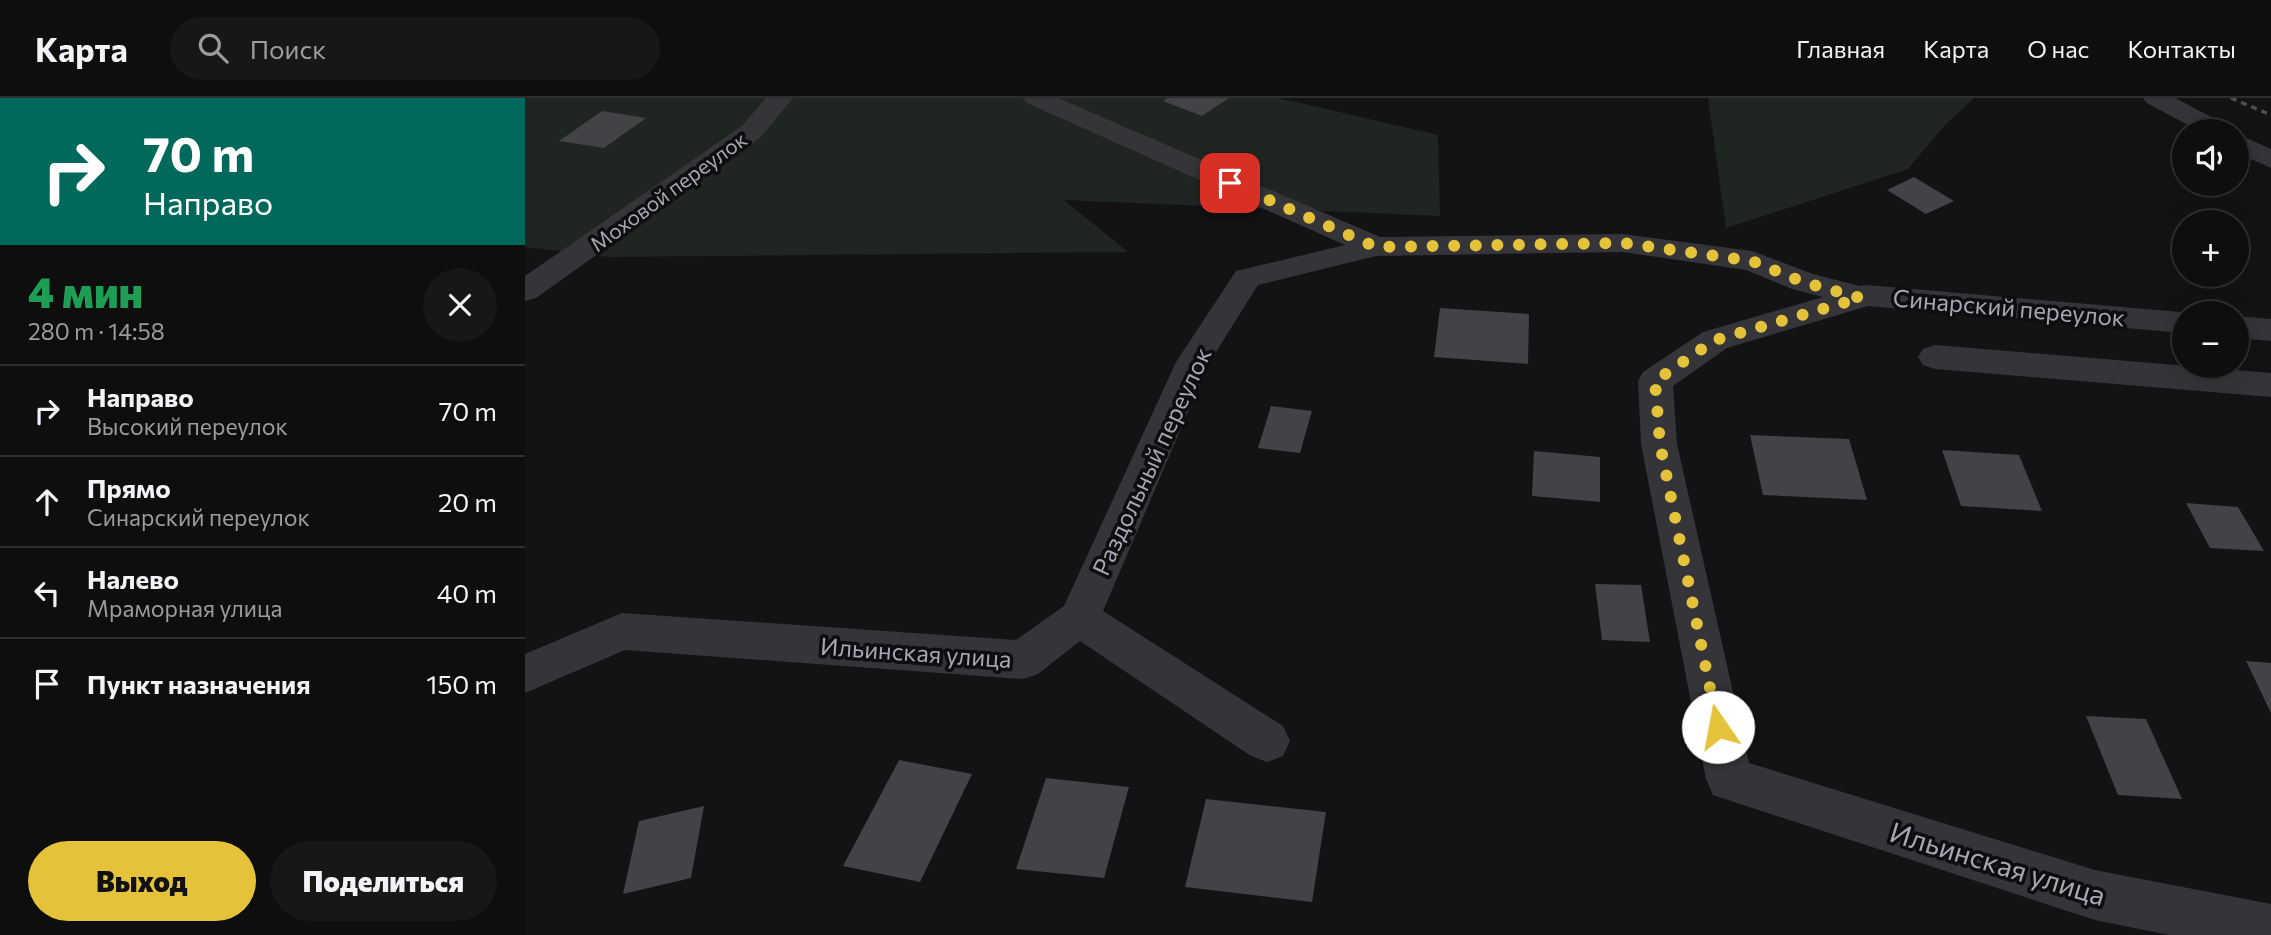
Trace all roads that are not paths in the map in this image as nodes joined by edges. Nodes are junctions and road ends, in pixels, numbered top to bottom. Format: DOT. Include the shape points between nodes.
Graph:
graph roads {
  1 [pos="780,98"];
  2 [pos="1036,98"];
  3 [pos="2156,98"];
  4 [pos="2195,119"];
  5 [pos="2249,148"];
  6 [pos="2271,160"];
  7 [pos="1376,247"];
  8 [pos="533,279"];
  9 [pos="1861,298"];
  10 [pos="2172,321"];
  11 [pos="2249,328"];
  12 [pos="2271,330"];
  13 [pos="1935,357"];
  14 [pos="2271,385"];
  15 [pos="1079,618"];
  16 [pos="525,674"];
  17 [pos="1267,741"];
  18 [pos="1729,779"];
  19 [pos="2271,930"];
  1 -- 8 [label="street, Моховой переулок" via="751,132"];
  2 -- 7 [label="street"];
  3 -- 4 [label="street"];
  5 -- 6 [label="street"];
  7 -- 9 [label="street" via="1623,243 1752,261"];
  7 -- 15 [label="street, Раздольный переулок" via="1247,278 1193,362"];
  9 -- 10 [label="street, Синарский переулок"];
  9 -- 18 [label="street, Синарский переулок" via="1715,340 1655,381 1660,444"];
  11 -- 12 [label="street"];
  13 -- 14 [label="street"];
  15 -- 16 [label="street, Ильинская улица" via="1023,660 622,631"];
  15 -- 17 [label="street"];
  18 -- 19 [label="street, Ильинская улица" via="2095,895"];
}
